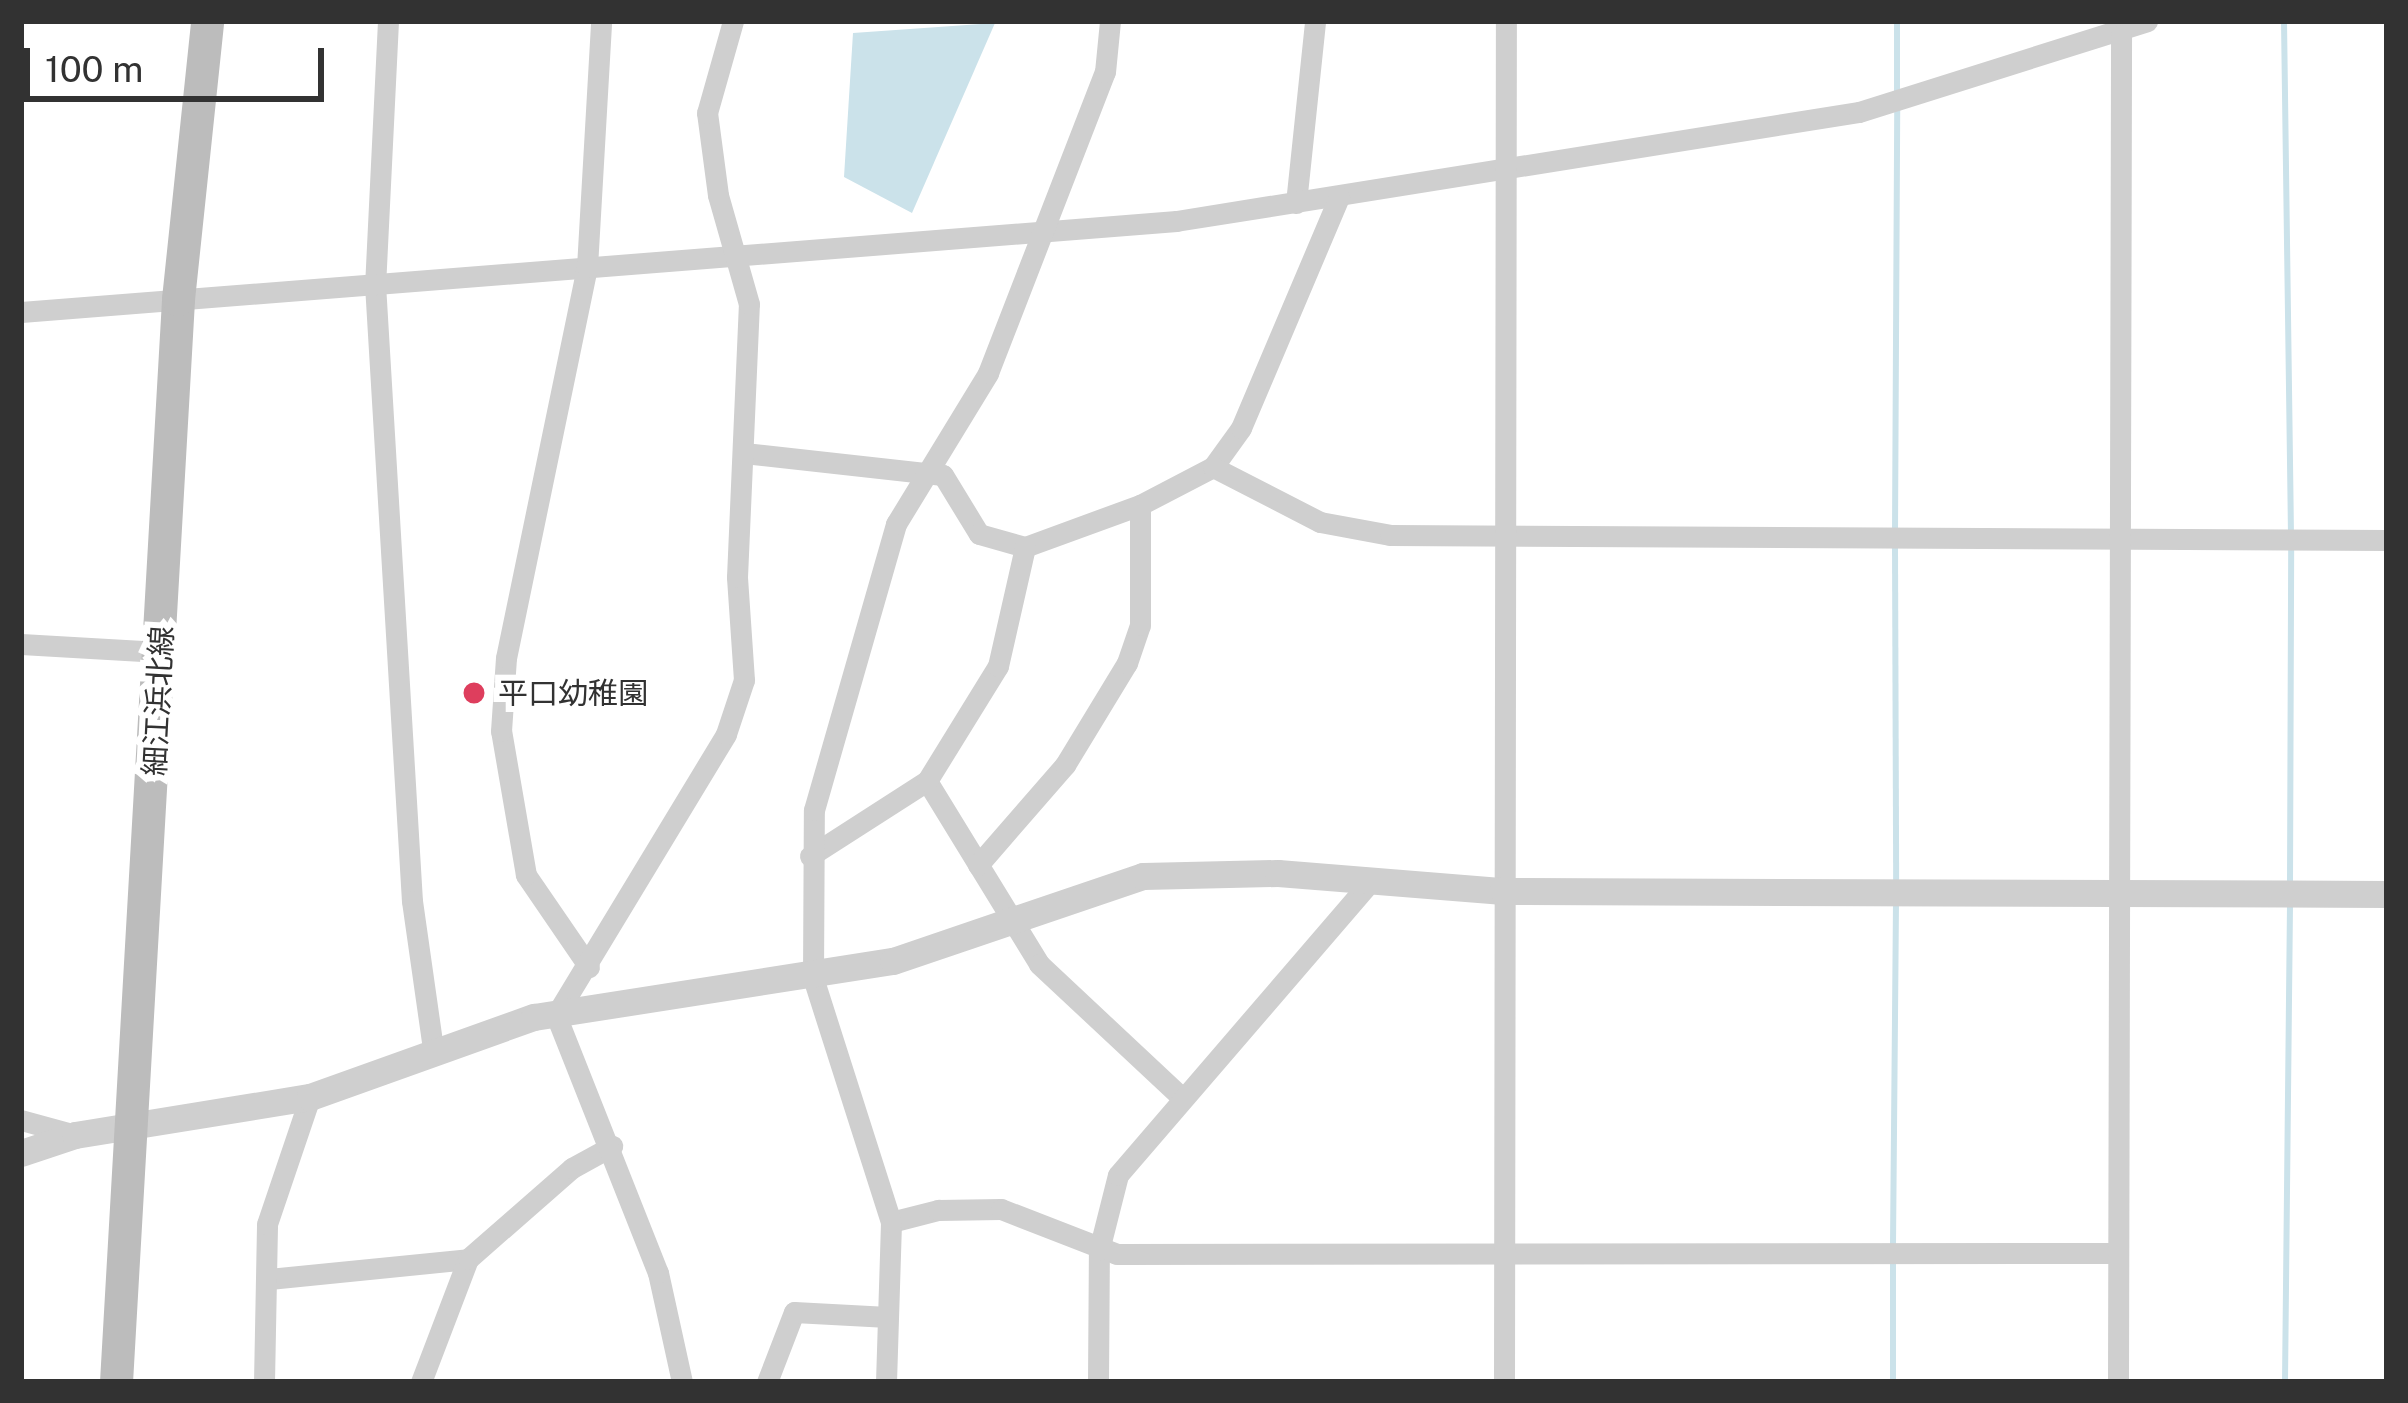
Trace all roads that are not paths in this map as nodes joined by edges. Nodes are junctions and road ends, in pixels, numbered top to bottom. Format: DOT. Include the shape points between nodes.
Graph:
graph roads {
  1 [pos="207,21"];
  2 [pos="388,21"];
  3 [pos="601,21"];
  4 [pos="733,21"];
  5 [pos="1110,21"];
  6 [pos="1315,21"];
  7 [pos="1506,21"];
  8 [pos="2147,21"];
  9 [pos="2121,35"];
  10 [pos="1506,169"];
  11 [pos="1339,196"];
  12 [pos="1296,203"];
  13 [pos="1043,234"];
  14 [pos="735,257"];
  15 [pos="587,267"];
  16 [pos="375,284"];
  17 [pos="178,298"];
  18 [pos="22,315"];
  19 [pos="744,452"];
  20 [pos="1213,467"];
  21 [pos="927,470"];
  22 [pos="1140,505"];
  23 [pos="2122,539"];
  24 [pos="1505,540"];
  25 [pos="2387,540"];
  26 [pos="1024,547"];
  27 [pos="21,644"];
  28 [pos="160,652"];
  29 [pos="927,781"];
  30 [pos="810,856"];
  31 [pos="978,865"];
  32 [pos="1370,882"];
  33 [pos="1503,891"];
  34 [pos="2120,892"];
  35 [pos="2387,894"];
  36 [pos="1008,920"];
  37 [pos="589,967"];
  38 [pos="813,977"];
  39 [pos="556,1015"];
  40 [pos="433,1049"];
  41 [pos="310,1097"];
  42 [pos="1182,1098"];
  43 [pos="21,1120"];
  44 [pos="134,1130"];
  45 [pos="75,1135"];
  46 [pos="611,1146"];
  47 [pos="21,1153"];
  48 [pos="891,1222"];
  49 [pos="1099,1250"];
  50 [pos="1505,1251"];
  51 [pos="2118,1253"];
  52 [pos="468,1259"];
  53 [pos="269,1279"];
  54 [pos="888,1317"];
  55 [pos="116,1382"];
  56 [pos="264,1382"];
  57 [pos="421,1382"];
  58 [pos="682,1382"];
  59 [pos="767,1382"];
  60 [pos="886,1382"];
  61 [pos="1098,1382"];
  62 [pos="1504,1382"];
  63 [pos="2118,1382"];
  1 -- 17 [label="main road, 細江浜北線"];
  2 -- 16 [label="street"];
  3 -- 15 [label="street"];
  4 -- 14 [label="street" via="707,113"];
  5 -- 13 [label="street" via="1105,72"];
  6 -- 12 [label="street"];
  7 -- 10 [label="street"];
  8 -- 9 [label="street"];
  9 -- 10 [label="street" via="1884,105"];
  9 -- 23 [label="street"];
  10 -- 11 [label="street"];
  10 -- 24 [label="street"];
  11 -- 12 [label="street"];
  11 -- 20 [label="street" via="1240,428"];
  12 -- 13 [label="street"];
  13 -- 14 [label="street"];
  13 -- 21 [label="street" via="988,373"];
  14 -- 15 [label="street"];
  14 -- 19 [label="street" via="749,304"];
  15 -- 16 [label="street"];
  15 -- 37 [label="street" via="506,658 501,731 526,874"];
  16 -- 17 [label="street"];
  16 -- 40 [label="street" via="412,901"];
  17 -- 18 [label="street"];
  17 -- 28 [label="main road, 細江浜北線"];
  19 -- 21 [label="street"];
  19 -- 37 [label="street" via="737,577 744,680 726,734"];
  20 -- 22 [label="street"];
  20 -- 24 [label="street" via="1320,522"];
  21 -- 26 [label="street" via="943,475 979,534"];
  21 -- 30 [label="street" via="896,524 844,693"];
  22 -- 26 [label="street"];
  22 -- 31 [label="street" via="1140,625 1126,663 1065,765"];
  23 -- 24 [label="street"];
  23 -- 25 [label="street"];
  23 -- 34 [label="street"];
  24 -- 33 [label="street"];
  26 -- 29 [label="street" via="998,666"];
  27 -- 28 [label="street"];
  28 -- 44 [label="main road, 細江浜北線"];
  29 -- 30 [label="street"];
  29 -- 31 [label="street"];
  30 -- 38 [label="street"];
  31 -- 36 [label="street"];
  32 -- 33 [label="street"];
  32 -- 36 [label="street" via="1143,876"];
  32 -- 42 [label="street"];
  33 -- 34 [label="street"];
  33 -- 50 [label="street"];
  34 -- 35 [label="street"];
  34 -- 51 [label="street"];
  36 -- 38 [label="street" via="893,961"];
  36 -- 42 [label="street" via="1087,1012"];
  37 -- 39 [label="street"];
  38 -- 39 [label="street"];
  38 -- 48 [label="street"];
  39 -- 40 [label="street"];
  39 -- 46 [label="street"];
  40 -- 41 [label="street"];
  41 -- 44 [label="street"];
  41 -- 53 [label="street" via="267,1224"];
  42 -- 49 [label="street" via="1118,1175"];
  43 -- 45 [label="street"];
  44 -- 45 [label="street"];
  44 -- 55 [label="main road, 細江浜北線"];
  45 -- 47 [label="street"];
  46 -- 52 [label="street" via="572,1168"];
  46 -- 58 [label="street" via="658,1273"];
  48 -- 49 [label="street" via="938,1210 1000,1209"];
  48 -- 54 [label="street"];
  49 -- 50 [label="street"];
  49 -- 61 [label="street"];
  50 -- 51 [label="street"];
  50 -- 62 [label="street"];
  51 -- 63 [label="street"];
  52 -- 53 [label="street"];
  52 -- 57 [label="street"];
  53 -- 56 [label="street"];
  54 -- 59 [label="street" via="794,1312"];
  54 -- 60 [label="street"];
}
